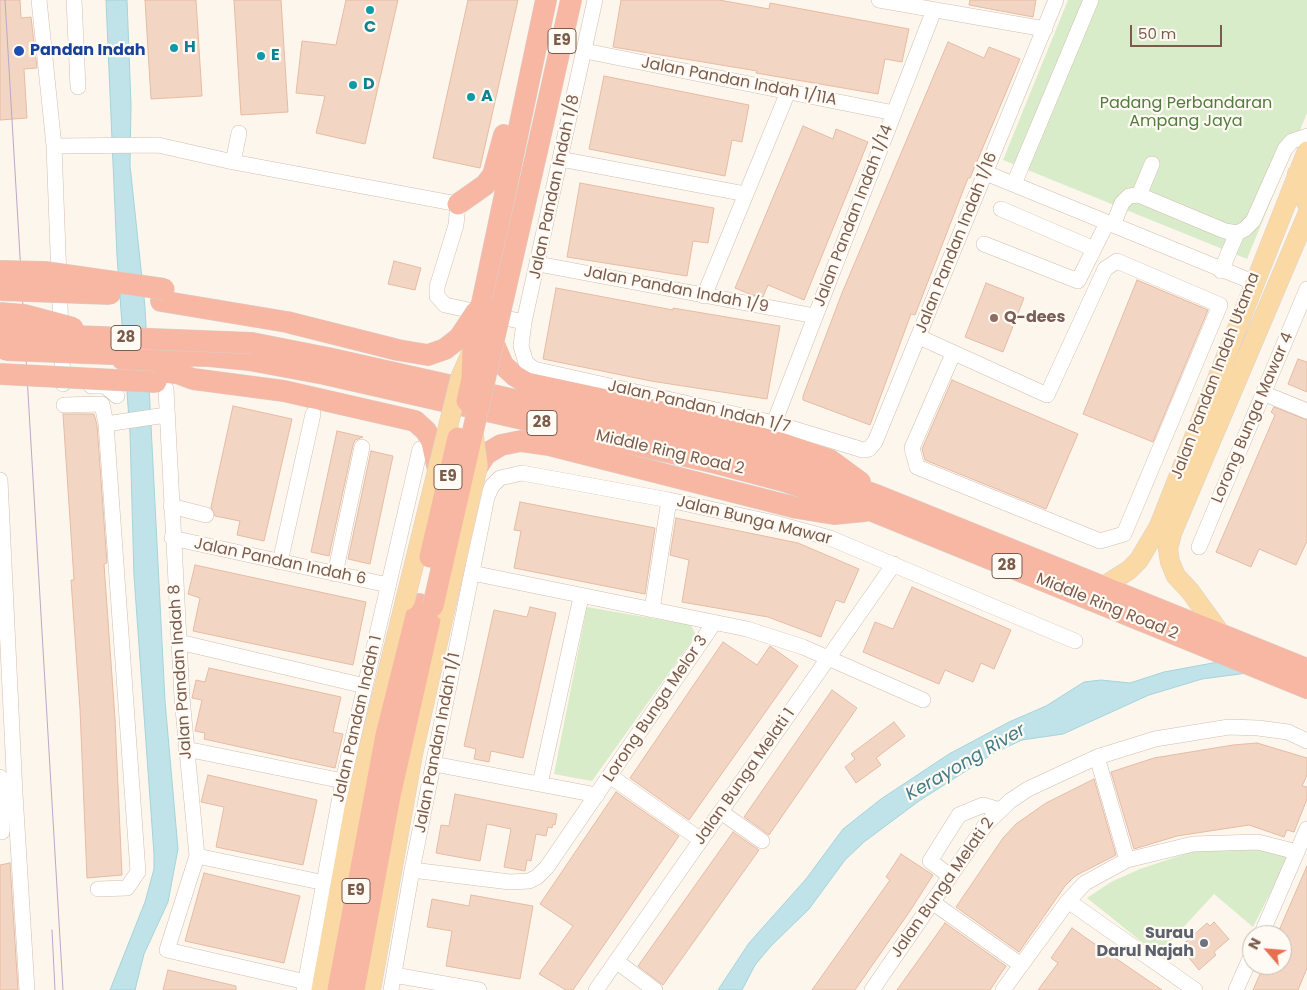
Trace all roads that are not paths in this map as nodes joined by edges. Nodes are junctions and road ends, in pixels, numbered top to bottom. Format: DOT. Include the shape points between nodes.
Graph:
graph roads {
  1 [pos="40,0"];
  2 [pos="74,0"];
  3 [pos="534,0"];
  4 [pos="546,0"];
  5 [pos="571,0"];
  6 [pos="595,0"];
  7 [pos="879,0"];
  8 [pos="1056,0"];
  9 [pos="1091,0"];
  10 [pos="934,10"];
  11 [pos="1045,29"];
  12 [pos="585,51"];
  13 [pos="78,87"];
  14 [pos="788,92"];
  15 [pos="894,113"];
  16 [pos="239,133"];
  17 [pos="1307,136"];
  18 [pos="54,146"];
  19 [pos="560,159"];
  20 [pos="233,162"];
  21 [pos="1304,162"];
  22 [pos="1152,164"];
  23 [pos="986,172"];
  24 [pos="1014,184"];
  25 [pos="746,194"];
  26 [pos="1139,194"];
  27 [pos="458,204"];
  28 [pos="1307,206"];
  29 [pos="1001,210"];
  30 [pos="1307,216"];
  31 [pos="1110,224"];
  32 [pos="1276,225"];
  33 [pos="1237,233"];
  34 [pos="984,244"];
  35 [pos="1094,249"];
  36 [pos="538,264"];
  37 [pos="0,271"];
  38 [pos="1221,271"];
  39 [pos="1253,282"];
  40 [pos="0,290"];
  41 [pos="162,295"];
  42 [pos="704,296"];
  43 [pos="1305,299"];
  44 [pos="482,303"];
  45 [pos="0,313"];
  46 [pos="815,316"];
  47 [pos="524,322"];
  48 [pos="0,334"];
  49 [pos="919,337"];
  50 [pos="494,344"];
  51 [pos="111,346"];
  52 [pos="0,349"];
  53 [pos="473,350"];
  54 [pos="953,354"];
  55 [pos="0,374"];
  56 [pos="539,378"];
  57 [pos="173,381"];
  58 [pos="1263,393"];
  59 [pos="117,396"];
  60 [pos="64,405"];
  61 [pos="1307,411"];
  62 [pos="313,414"];
  63 [pos="161,415"];
  64 [pos="111,422"];
  65 [pos="774,423"];
  66 [pos="473,435"];
  67 [pos="362,446"];
  68 [pos="420,449"];
  69 [pos="862,450"];
  70 [pos="478,466"];
  71 [pos="438,470"];
  72 [pos="0,480"];
  73 [pos="412,482"];
  74 [pos="487,497"];
  75 [pos="669,500"];
  76 [pos="873,502"];
  77 [pos="171,506"];
  78 [pos="206,515"];
  79 [pos="172,538"];
  80 [pos="1199,547"];
  81 [pos="280,562"];
  82 [pos="894,564"];
  83 [pos="472,573"];
  84 [pos="335,574"];
  85 [pos="388,585"];
  86 [pos="1104,586"];
  87 [pos="581,596"];
  88 [pos="425,605"];
  89 [pos="652,610"];
  90 [pos="714,623"];
  91 [pos="1221,634"];
  92 [pos="1075,641"];
  93 [pos="180,642"];
  94 [pos="830,657"];
  95 [pos="1307,669"];
  96 [pos="365,686"];
  97 [pos="1307,688"];
  98 [pos="923,700"];
  99 [pos="1307,741"];
  100 [pos="186,749"];
  101 [pos="1097,758"];
  102 [pos="434,764"];
  103 [pos="610,776"];
  104 [pos="0,778"];
  105 [pos="343,781"];
  106 [pos="540,784"];
  107 [pos="5,794"];
  108 [pos="382,794"];
  109 [pos="597,795"];
  110 [pos="1000,810"];
  111 [pos="720,812"];
  112 [pos="1307,829"];
  113 [pos="2,832"];
  114 [pos="701,840"];
  115 [pos="762,841"];
  116 [pos="1297,852"];
  117 [pos="197,856"];
  118 [pos="1127,860"];
  119 [pos="412,870"];
  120 [pos="950,876"];
  121 [pos="325,883"];
  122 [pos="98,889"];
  123 [pos="1068,901"];
  124 [pos="932,902"];
  125 [pos="1265,925"];
  126 [pos="616,961"];
  127 [pos="318,965"];
  128 [pos="1021,966"];
  129 [pos="394,974"];
  130 [pos="1243,975"];
  131 [pos="310,988"];
  132 [pos="28,990"];
  133 [pos="338,990"];
  134 [pos="354,990"];
  135 [pos="370,990"];
  136 [pos="391,990"];
  137 [pos="479,990"];
  138 [pos="596,990"];
  139 [pos="655,990"];
  140 [pos="872,990"];
  141 [pos="1004,990"];
  142 [pos="1195,990"];
  143 [pos="1236,990"];
  1 -- 18 [label="street"];
  2 -- 13 [label="street"];
  3 -- 27 [label="highway" via="493,175 485,185"];
  4 -- 44 [label="highway, E9"];
  5 -- 50 [label="highway, E9, bridge"];
  6 -- 12 [label="street, Jalan Pandan Indah 1/8"];
  7 -- 10 [label="street"];
  8 -- 11 [label="street, Jalan Pandan Indah 1/16"];
  9 -- 24 [label="street"];
  10 -- 11 [label="street"];
  10 -- 15 [label="street, Jalan Pandan Indah 1/14"];
  11 -- 23 [label="street, Jalan Pandan Indah 1/16"];
  12 -- 14 [label="street, Jalan Pandan Indah 1/11A"];
  12 -- 19 [label="street, Jalan Pandan Indah 1/8"];
  14 -- 15 [label="street, Jalan Pandan Indah 1/11A"];
  14 -- 25 [label="street"];
  15 -- 46 [label="street, Jalan Pandan Indah 1/14"];
  16 -- 20 [label="street"];
  17 -- 33 [label="street" via="1292,141 1285,149 1253,221"];
  18 -- 20 [label="street" via="146,143"];
  18 -- 59 [label="street" via="61,384 105,386"];
  19 -- 25 [label="street"];
  19 -- 36 [label="street, Jalan Pandan Indah 1/8"];
  20 -- 27 [label="street"];
  21 -- 28 [label="main road" via="1300,190"];
  21 -- 32 [label="main road, Jalan Pandan Indah Utama"];
  22 -- 26 [label="street"];
  23 -- 24 [label="street"];
  23 -- 49 [label="street, Jalan Pandan Indah 1/16"];
  24 -- 31 [label="street"];
  25 -- 42 [label="street"];
  26 -- 31 [label="street" via="1129,196 1122,203"];
  26 -- 33 [label="street" via="1225,231"];
  27 -- 47 [label="street" via="456,225 437,296 444,305"];
  28 -- 32 [label="main road" via="1292,211"];
  29 -- 35 [label="street"];
  30 -- 91 [label="main road, Jalan Pandan Indah Utama" via="1168,549 1176,576"];
  31 -- 35 [label="street"];
  31 -- 38 [label="street"];
  32 -- 39 [label="main road, Jalan Pandan Indah Utama"];
  33 -- 38 [label="street"];
  34 -- 35 [label="street" via="1078,281"];
  36 -- 42 [label="street, Jalan Pandan Indah 1/9"];
  36 -- 47 [label="street, Jalan Pandan Indah 1/8"];
  37 -- 41 [label="highway, bridge" via="45,272"];
  38 -- 39 [label="street"];
  39 -- 86 [label="main road, Jalan Pandan Indah Utama" via="1158,526 1129,570"];
  40 -- 41 [label="highway, bridge"];
  41 -- 44 [label="highway, bridge" via="263,312 287,322 428,355 445,349 459,338"];
  42 -- 46 [label="street, Jalan Pandan Indah 1/9"];
  43 -- 58 [label="street, Lorong Bunga Mawar 4"];
  44 -- 53 [label="highway, E9, bridge"];
  45 -- 51 [label="highway, bridge" via="24,315"];
  46 -- 65 [label="street, Jalan Pandan Indah 1/14"];
  47 -- 56 [label="street, Jalan Pandan Indah 1/8" via="522,355"];
  48 -- 51 [label="highway, Middle Ring Road 2 / 28, bridge"];
  49 -- 54 [label="street"];
  49 -- 69 [label="street, Jalan Pandan Indah 1/16" via="875,442"];
  50 -- 56 [label="highway" via="503,364 515,376"];
  50 -- 66 [label="highway, E9, bridge"];
  51 -- 52 [label="highway, Middle Ring Road 2 / 28, bridge"];
  51 -- 57 [label="highway"];
  51 -- 76 [label="highway, Middle Ring Road 2 / 28" via="249,360 324,374 716,462"];
  51 -- 76 [label="highway, Middle Ring Road 2 / 28, bridge" via="252,343 328,358 790,464"];
  53 -- 71 [label="main road, bridge" via="460,378"];
  53 -- 88 [label="highway, E9, bridge" via="472,379"];
  54 -- 54 [label="street" via="912,448 917,468 1100,541 1124,534 1220,305 1117,261 1105,269 1047,395"];
  55 -- 57 [label="highway, bridge"];
  56 -- 65 [label="street, Jalan Pandan Indah 1/7"];
  56 -- 76 [label="highway" via="784,444 830,460"];
  57 -- 63 [label="street, Jalan Pandan Indah 8"];
  57 -- 71 [label="highway" via="284,391 415,422 426,431 432,442"];
  58 -- 61 [label="street"];
  58 -- 80 [label="street, Lorong Bunga Mawar 4"];
  60 -- 64 [label="street" via="102,404"];
  62 -- 81 [label="street"];
  63 -- 64 [label="street"];
  63 -- 77 [label="street, Jalan Pandan Indah 8"];
  64 -- 122 [label="street" via="138,872 127,888"];
  65 -- 69 [label="street, Jalan Pandan Indah 1/7"];
  66 -- 70 [label="main road, bridge"];
  66 -- 88 [label="highway, E9, bridge"];
  67 -- 84 [label="street"];
  68 -- 73 [label="street, Jalan Pandan Indah 1"];
  70 -- 76 [label="highway" via="486,454 501,445 521,441 549,445 797,508 834,514"];
  70 -- 88 [label="main road, bridge"];
  71 -- 88 [label="main road, bridge"];
  72 -- 107 [label="street"];
  73 -- 74 [label="street"];
  73 -- 85 [label="street, Jalan Pandan Indah 1"];
  74 -- 75 [label="street, Jalan Bunga Mawar" via="500,478 522,472"];
  74 -- 83 [label="street, Jalan Pandan Indah 1/1"];
  75 -- 82 [label="street, Jalan Bunga Mawar" via="830,538"];
  75 -- 89 [label="street"];
  76 -- 86 [label="highway, Middle Ring Road 2 / 28"];
  76 -- 97 [label="highway, Middle Ring Road 2 / 28" via="1144,622"];
  77 -- 78 [label="street"];
  77 -- 79 [label="street, Jalan Pandan Indah 8"];
  79 -- 81 [label="street, Jalan Pandan Indah 6"];
  79 -- 93 [label="street, Jalan Pandan Indah 8"];
  81 -- 84 [label="street, Jalan Pandan Indah 6"];
  82 -- 92 [label="street, Jalan Bunga Mawar"];
  82 -- 94 [label="street, Jalan Bunga Melati 1"];
  83 -- 87 [label="street"];
  83 -- 102 [label="street, Jalan Pandan Indah 1/1"];
  84 -- 85 [label="street, Jalan Pandan Indah 6"];
  85 -- 96 [label="street, Jalan Pandan Indah 1"];
  86 -- 91 [label="highway, Middle Ring Road 2 / 28"];
  87 -- 89 [label="street"];
  87 -- 106 [label="street"];
  88 -- 108 [label="highway, E9"];
  88 -- 127 [label="main road" via="354,808"];
  88 -- 135 [label="main road" via="413,754"];
  89 -- 90 [label="street"];
  90 -- 94 [label="street" via="776,638"];
  90 -- 103 [label="street, Lorong Bunga Melor 3"];
  91 -- 95 [label="highway, Middle Ring Road 2 / 28"];
  93 -- 96 [label="street"];
  93 -- 100 [label="street, Jalan Pandan Indah 8"];
  94 -- 98 [label="street"];
  94 -- 111 [label="street, Jalan Bunga Melati 1"];
  96 -- 105 [label="street, Jalan Pandan Indah 1"];
  99 -- 101 [label="street, Jalan Bunga Melati 2" via="1288,732 1229,728 1155,739"];
  100 -- 105 [label="street"];
  100 -- 117 [label="street, Jalan Pandan Indah 8"];
  101 -- 110 [label="street, Jalan Bunga Melati 2" via="1028,789"];
  101 -- 118 [label="street"];
  102 -- 106 [label="street"];
  102 -- 119 [label="street, Jalan Pandan Indah 1/1"];
  103 -- 109 [label="street, Lorong Bunga Melor 3"];
  103 -- 114 [label="street"];
  104 -- 107 [label="street"];
  105 -- 121 [label="street, Jalan Pandan Indah 1"];
  106 -- 109 [label="street"];
  107 -- 113 [label="street"];
  107 -- 132 [label="street"];
  108 -- 133 [label="highway, E9"];
  108 -- 134 [label="highway, E9"];
  109 -- 119 [label="street, Lorong Bunga Melor 3" via="547,867 529,881 510,882"];
  110 -- 120 [label="street, Jalan Bunga Melati 2" via="986,824"];
  110 -- 120 [label="street" via="983,806 959,815 930,861"];
  111 -- 114 [label="street, Jalan Bunga Melati 1"];
  111 -- 115 [label="street"];
  112 -- 116 [label="street"];
  114 -- 126 [label="street, Jalan Bunga Melati 1"];
  116 -- 118 [label="street" via="1258,842 1193,844"];
  116 -- 125 [label="street"];
  117 -- 121 [label="street"];
  117 -- 131 [label="street, Jalan Pandan Indah 8" via="167,950"];
  118 -- 123 [label="street" via="1085,883"];
  119 -- 129 [label="street, Jalan Pandan Indah 1/1"];
  120 -- 124 [label="street, Jalan Bunga Melati 2"];
  121 -- 127 [label="street, Jalan Pandan Indah 1"];
  123 -- 128 [label="street"];
  123 -- 142 [label="street"];
  124 -- 128 [label="street"];
  124 -- 140 [label="street, Jalan Bunga Melati 2"];
  126 -- 138 [label="street, Jalan Bunga Melati 1"];
  126 -- 139 [label="street"];
  127 -- 131 [label="main road"];
  128 -- 141 [label="street"];
  129 -- 136 [label="street, Jalan Pandan Indah 1/1"];
  129 -- 137 [label="street"];
  130 -- 143 [label="street"];
}
